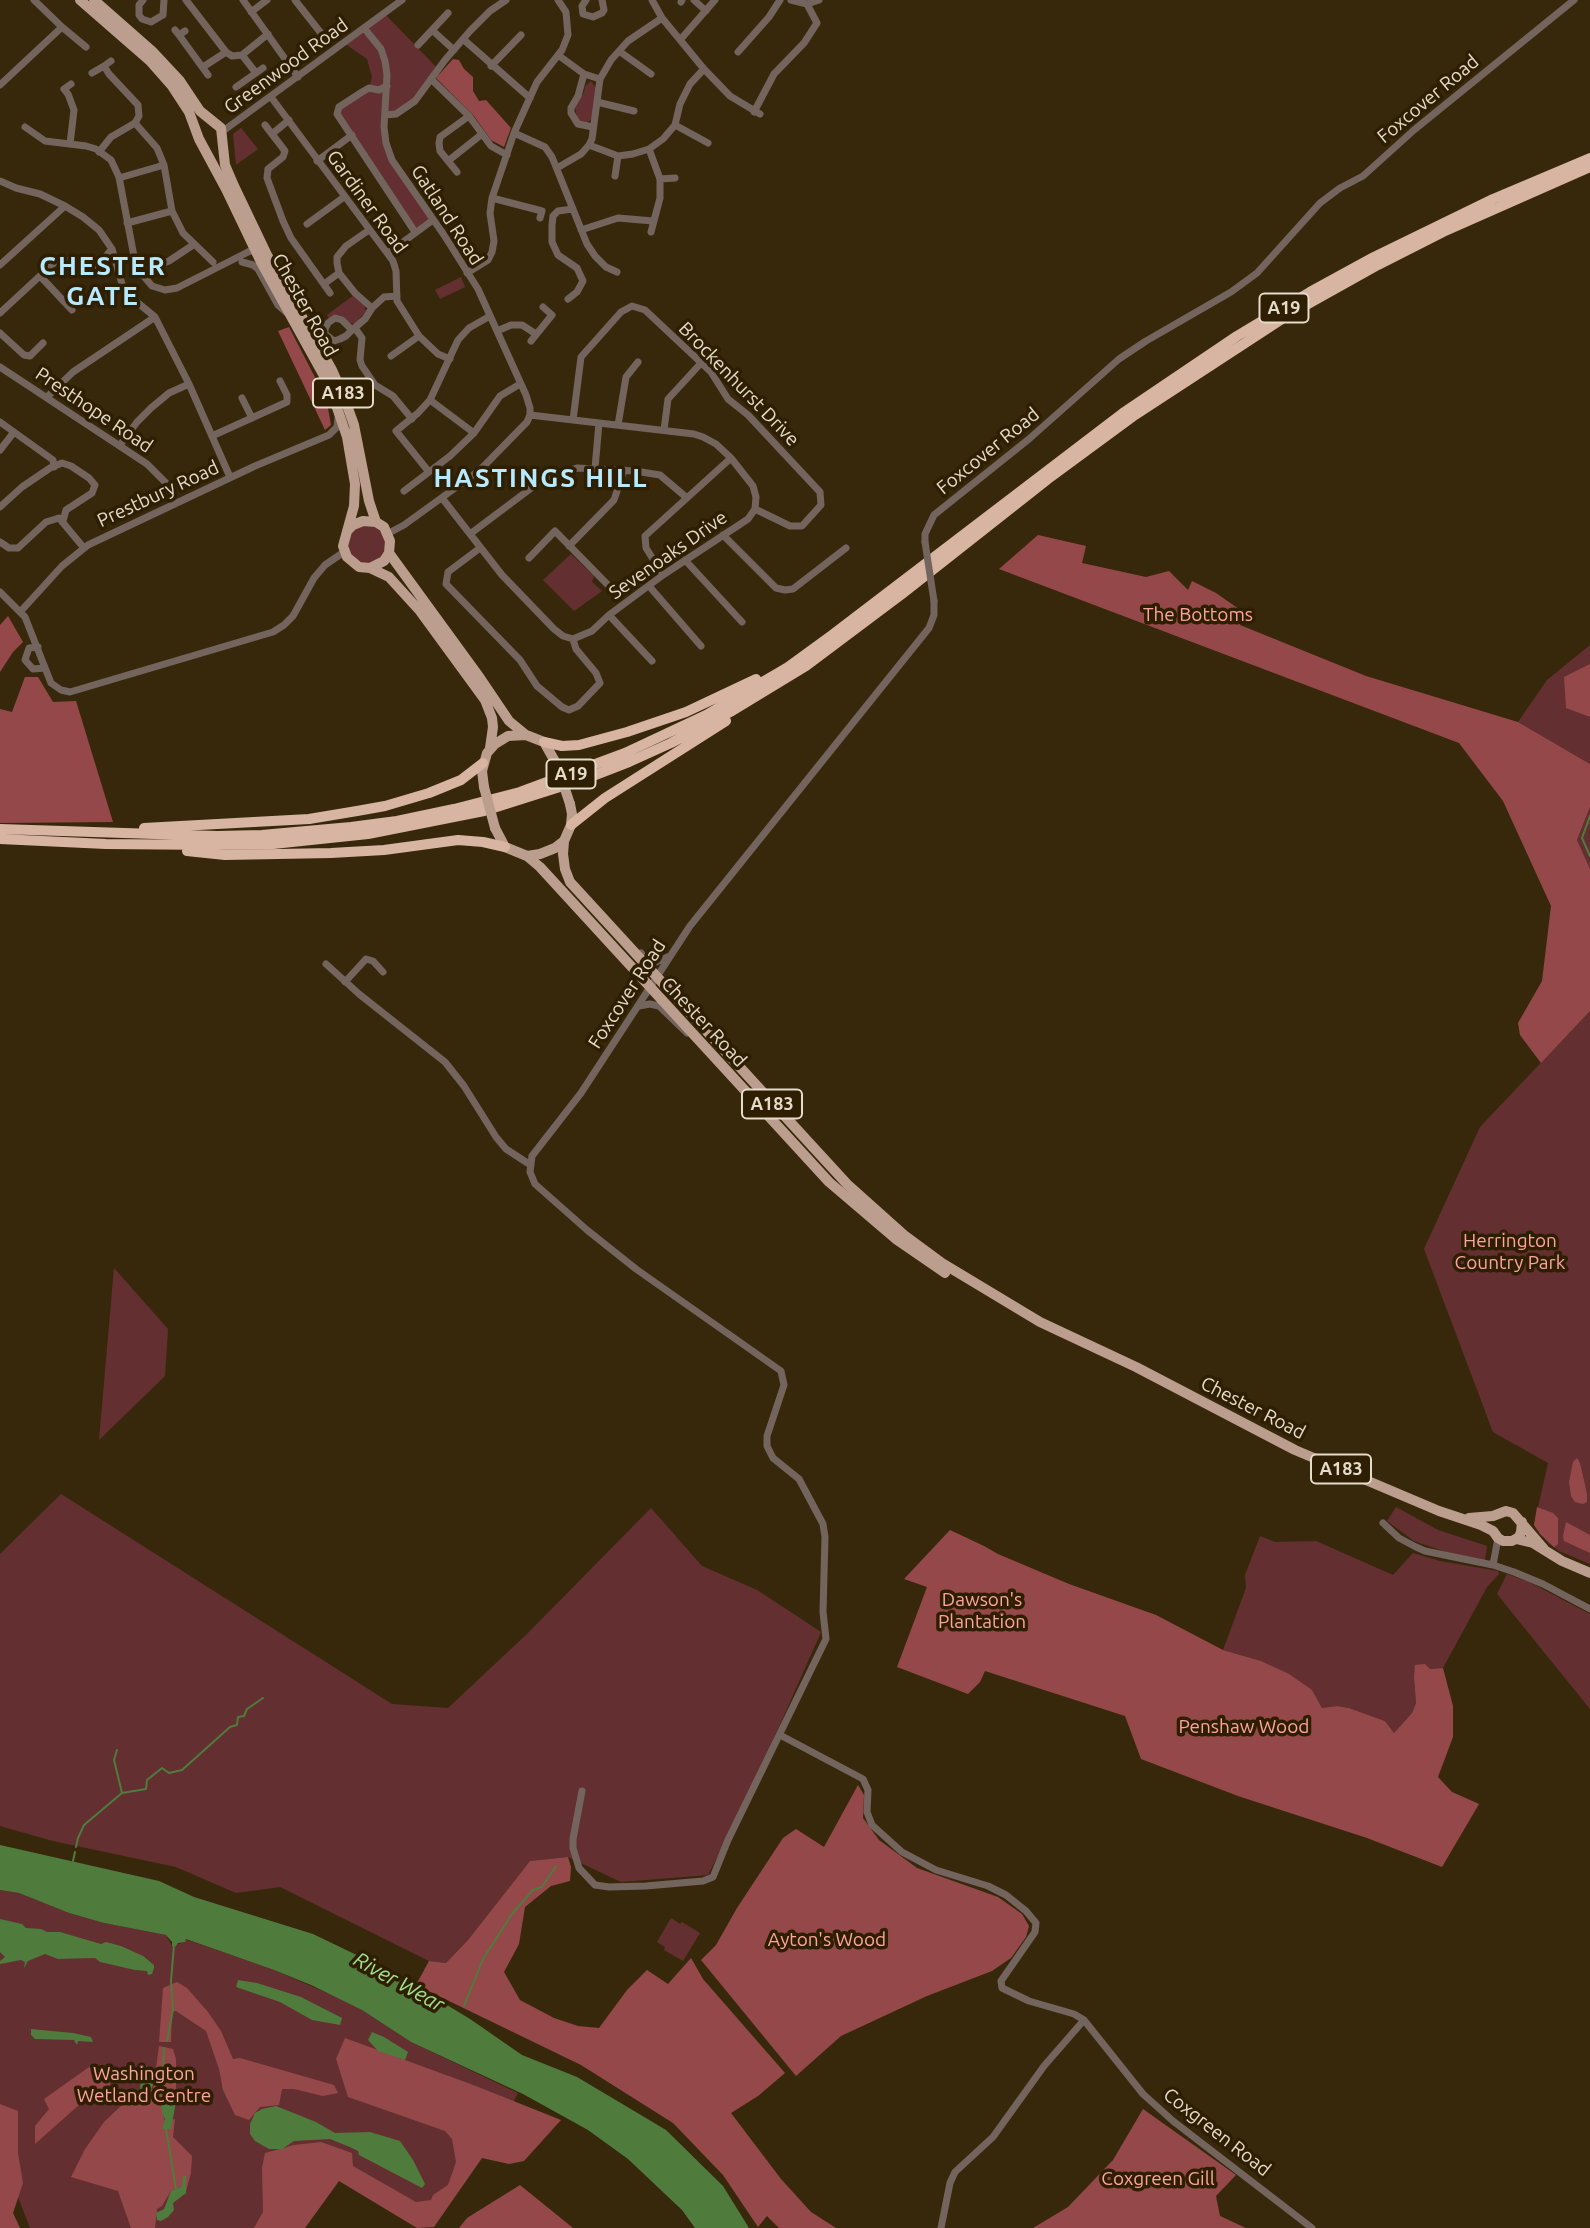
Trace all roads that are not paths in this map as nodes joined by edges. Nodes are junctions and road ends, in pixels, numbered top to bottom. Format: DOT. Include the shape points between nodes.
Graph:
graph roads {
  1 [pos="34,0"];
  2 [pos="80,0"];
  3 [pos="94,0"];
  4 [pos="143,0"];
  5 [pos="164,0"];
  6 [pos="186,0"];
  7 [pos="243,0"];
  8 [pos="267,0"];
  9 [pos="295,0"];
  10 [pos="385,0"];
  11 [pos="402,0"];
  12 [pos="506,0"];
  13 [pos="586,0"];
  14 [pos="602,0"];
  15 [pos="652,0"];
  16 [pos="694,0"];
  17 [pos="715,0"];
  18 [pos="780,0"];
  19 [pos="791,0"];
  20 [pos="819,0"];
  21 [pos="1574,0"];
  22 [pos="559,1"];
  23 [pos="807,5"];
  24 [pos="391,8"];
  25 [pos="706,10"];
  26 [pos="251,12"];
  27 [pos="448,13"];
  28 [pos="662,18"];
  29 [pos="62,27"];
  30 [pos="364,28"];
  31 [pos="432,30"];
  32 [pos="180,32"];
  33 [pos="268,34"];
  34 [pos="521,35"];
  35 [pos="324,37"];
  36 [pos="463,39"];
  37 [pos="680,40"];
  38 [pos="418,45"];
  39 [pos="86,47"];
  40 [pos="454,50"];
  41 [pos="619,51"];
  42 [pos="226,52"];
  43 [pos="738,52"];
  44 [pos="242,55"];
  45 [pos="558,55"];
  46 [pos="491,66"];
  47 [pos="203,67"];
  48 [pos="263,68"];
  49 [pos="704,69"];
  50 [pos="92,73"];
  51 [pos="256,73"];
  52 [pos="584,74"];
  53 [pos="651,74"];
  54 [pos="208,75"];
  55 [pos="298,77"];
  56 [pos="431,79"];
  57 [pos="600,79"];
  58 [pos="0,85"];
  59 [pos="387,86"];
  60 [pos="236,87"];
  61 [pos="64,89"];
  62 [pos="271,97"];
  63 [pos="530,98"];
  64 [pos="597,102"];
  65 [pos="634,111"];
  66 [pos="385,115"];
  67 [pos="469,116"];
  68 [pos="289,120"];
  69 [pos="135,123"];
  70 [pos="215,123"];
  71 [pos="265,125"];
  72 [pos="675,125"];
  73 [pos="25,127"];
  74 [pos="593,127"];
  75 [pos="514,133"];
  76 [pos="272,134"];
  77 [pos="482,134"];
  78 [pos="223,135"];
  79 [pos="352,135"];
  80 [pos="201,140"];
  81 [pos="708,143"];
  82 [pos="70,144"];
  83 [pos="589,145"];
  84 [pos="649,149"];
  85 [pos="99,152"];
  86 [pos="507,155"];
  87 [pos="618,156"];
  88 [pos="1590,158"];
  89 [pos="317,161"];
  90 [pos="448,161"];
  91 [pos="164,165"];
  92 [pos="1590,167"];
  93 [pos="557,168"];
  94 [pos="457,172"];
  95 [pos="615,176"];
  96 [pos="119,178"];
  97 [pos="675,178"];
  98 [pos="660,179"];
  99 [pos="0,181"];
  100 [pos="344,197"];
  101 [pos="492,198"];
  102 [pos="65,206"];
  103 [pos="573,209"];
  104 [pos="173,211"];
  105 [pos="540,218"];
  106 [pos="433,220"];
  107 [pos="653,221"];
  108 [pos="127,223"];
  109 [pos="307,224"];
  110 [pos="369,230"];
  111 [pos="581,230"];
  112 [pos="415,232"];
  113 [pos="651,232"];
  114 [pos="193,245"];
  115 [pos="112,249"];
  116 [pos="259,249"];
  117 [pos="388,253"];
  118 [pos="213,262"];
  119 [pos="242,262"];
  120 [pos="227,264"];
  121 [pos="0,265"];
  122 [pos="339,272"];
  123 [pos="617,272"];
  124 [pos="467,273"];
  125 [pos="141,275"];
  126 [pos="40,276"];
  127 [pos="593,280"];
  128 [pos="583,281"];
  129 [pos="324,284"];
  130 [pos="330,293"];
  131 [pos="397,296"];
  132 [pos="568,299"];
  133 [pos="543,307"];
  134 [pos="372,308"];
  135 [pos="72,310"];
  136 [pos="0,313"];
  137 [pos="490,316"];
  138 [pos="155,317"];
  139 [pos="291,318"];
  140 [pos="497,331"];
  141 [pos="0,333"];
  142 [pos="419,336"];
  143 [pos="43,343"];
  144 [pos="391,356"];
  145 [pos="450,359"];
  146 [pos="638,362"];
  147 [pos="702,362"];
  148 [pos="0,367"];
  149 [pos="279,381"];
  150 [pos="189,384"];
  151 [pos="520,384"];
  152 [pos="47,397"];
  153 [pos="242,398"];
  154 [pos="430,400"];
  155 [pos="335,402"];
  156 [pos="530,415"];
  157 [pos="252,418"];
  158 [pos="412,419"];
  159 [pos="573,420"];
  160 [pos="0,422"];
  161 [pos="599,423"];
  162 [pos="618,425"];
  163 [pos="664,430"];
  164 [pos="14,432"];
  165 [pos="474,433"];
  166 [pos="329,435"];
  167 [pos="212,436"];
  168 [pos="120,445"];
  169 [pos="0,450"];
  170 [pos="731,458"];
  171 [pos="54,467"];
  172 [pos="353,468"];
  173 [pos="595,468"];
  174 [pos="624,470"];
  175 [pos="429,472"];
  176 [pos="230,477"];
  177 [pos="404,491"];
  178 [pos="442,498"];
  179 [pos="687,498"];
  180 [pos="174,503"];
  181 [pos="0,507"];
  182 [pos="755,509"];
  183 [pos="63,521"];
  184 [pos="376,522"];
  185 [pos="347,531"];
  186 [pos="387,534"];
  187 [pos="471,534"];
  188 [pos="723,535"];
  189 [pos="0,542"];
  190 [pos="569,546"];
  191 [pos="84,548"];
  192 [pos="480,548"];
  193 [pos="846,548"];
  194 [pos="344,552"];
  195 [pos="389,553"];
  196 [pos="528,558"];
  197 [pos="685,560"];
  198 [pos="370,568"];
  199 [pos="663,576"];
  200 [pos="607,584"];
  201 [pos="649,586"];
  202 [pos="0,592"];
  203 [pos="20,611"];
  204 [pos="609,615"];
  205 [pos="742,622"];
  206 [pos="832,635"];
  207 [pos="573,639"];
  208 [pos="702,646"];
  209 [pos="38,647"];
  210 [pos="652,661"];
  211 [pos="806,666"];
  212 [pos="45,667"];
  213 [pos="526,735"];
  214 [pos="544,742"];
  215 [pos="490,748"];
  216 [pos="483,763"];
  217 [pos="571,825"];
  218 [pos="0,829"];
  219 [pos="65,831"];
  220 [pos="0,839"];
  221 [pos="564,841"];
  222 [pos="106,844"];
  223 [pos="505,847"];
  224 [pos="527,856"];
  225 [pos="617,932"];
  226 [pos="671,956"];
  227 [pos="326,964"];
  228 [pos="383,972"];
  229 [pos="659,976"];
  230 [pos="345,982"];
  231 [pos="650,989"];
  232 [pos="639,1006"];
  233 [pos="704,1047"];
  234 [pos="529,1164"];
  235 [pos="1036,1319"];
  236 [pos="1500,1513"];
  237 [pos="1465,1519"];
  238 [pos="1522,1522"];
  239 [pos="1383,1523"];
  240 [pos="1495,1535"];
  241 [pos="1513,1540"];
  242 [pos="1545,1549"];
  243 [pos="1495,1561"];
  244 [pos="1590,1573"];
  245 [pos="1590,1609"];
  246 [pos="780,1735"];
  247 [pos="582,1791"];
  248 [pos="1084,2020"];
  249 [pos="941,2228"];
  250 [pos="1312,2228"];
  1 -- 29 [label="street"];
  2 -- 80 [label="main road, Chester Road / A183" via="150,61 181,99"];
  3 -- 70 [label="main road" via="152,51"];
  4 -- 5 [label="street" via="139,15 151,22 163,15"];
  6 -- 42 [label="street"];
  7 -- 26 [label="street"];
  8 -- 26 [label="street"];
  9 -- 35 [label="street"];
  10 -- 24 [label="street"];
  11 -- 24 [label="street, Greenwood Road"];
  12 -- 36 [label="street"];
  13 -- 14 [label="street" via="583,13 593,17 604,10"];
  15 -- 28 [label="street"];
  16 -- 25 [label="street"];
  17 -- 25 [label="street"];
  18 -- 43 [label="street"];
  19 -- 23 [label="street"];
  20 -- 23 [label="street"];
  21 -- 226 [label="street, Foxcover Road, bridge" via="1363,176 1320,203 1257,273 1104,372 934,515 925,534 934,601 929,628 690,926"];
  22 -- 45 [label="street" via="566,12 568,35"];
  23 -- 49 [label="street" via="817,23 774,74 757,113 730,96"];
  24 -- 30 [label="street, Greenwood Road"];
  25 -- 37 [label="street"];
  26 -- 33 [label="street"];
  27 -- 31 [label="street"];
  28 -- 37 [label="street"];
  28 -- 41 [label="street"];
  29 -- 39 [label="street"];
  29 -- 58 [label="street"];
  30 -- 55 [label="street, Greenwood Road"];
  30 -- 59 [label="street, Gatland Road" via="381,49"];
  31 -- 38 [label="street"];
  31 -- 40 [label="street"];
  32 -- 47 [label="street"];
  33 -- 44 [label="street"];
  33 -- 55 [label="street"];
  34 -- 46 [label="street"];
  36 -- 40 [label="street"];
  36 -- 46 [label="street"];
  37 -- 49 [label="street"];
  40 -- 56 [label="street"];
  41 -- 53 [label="street"];
  41 -- 57 [label="street"];
  42 -- 44 [label="street"];
  42 -- 47 [label="street"];
  44 -- 51 [label="street"];
  45 -- 52 [label="street"];
  45 -- 63 [label="street"];
  46 -- 63 [label="street"];
  47 -- 54 [label="street"];
  48 -- 51 [label="street"];
  49 -- 72 [label="street" via="690,84"];
  50 -- 69 [label="street" via="107,63 108,74 138,105"];
  51 -- 60 [label="street"];
  52 -- 57 [label="street"];
  52 -- 74 [label="street" via="571,113 578,124"];
  55 -- 62 [label="street, Greenwood Road"];
  56 -- 66 [label="street" via="406,109"];
  56 -- 67 [label="street"];
  57 -- 64 [label="street"];
  59 -- 66 [label="street, Gatland Road"];
  59 -- 79 [label="street" via="369,88 340,107 337,114"];
  61 -- 82 [label="street" via="74,110"];
  62 -- 68 [label="street, Gardiner Road"];
  62 -- 78 [label="street, Greenwood Road"];
  63 -- 75 [label="street"];
  64 -- 65 [label="street"];
  64 -- 74 [label="street"];
  66 -- 106 [label="street, Gatland Road" via="392,160"];
  67 -- 77 [label="street"];
  67 -- 90 [label="street" via="440,138 440,150"];
  68 -- 76 [label="street"];
  68 -- 89 [label="street, Gardiner Road"];
  69 -- 85 [label="street" via="111,137"];
  69 -- 91 [label="street" via="157,148"];
  70 -- 78 [label="main road"];
  70 -- 80 [label="main road" via="203,125"];
  71 -- 76 [label="street"];
  72 -- 81 [label="street"];
  72 -- 84 [label="street"];
  73 -- 82 [label="street" via="45,141"];
  74 -- 83 [label="street"];
  75 -- 86 [label="street"];
  75 -- 93 [label="street" via="545,147"];
  76 -- 129 [label="street" via="285,151 268,169 267,177 290,237"];
  77 -- 86 [label="street"];
  77 -- 90 [label="street"];
  78 -- 80 [label="main road" via="214,147"];
  78 -- 116 [label="main road, Chester Road / A183" via="225,165"];
  79 -- 89 [label="street"];
  79 -- 112 [label="street"];
  80 -- 116 [label="main road, Chester Road / A183"];
  82 -- 85 [label="street"];
  83 -- 87 [label="street"];
  83 -- 93 [label="street"];
  84 -- 87 [label="street"];
  84 -- 98 [label="street"];
  85 -- 96 [label="street" via="111,160"];
  86 -- 101 [label="street"];
  87 -- 95 [label="street"];
  88 -- 206 [label="highway, A19" via="1374,257 1237,336 1123,412"];
  89 -- 100 [label="street, Gardiner Road"];
  90 -- 94 [label="street"];
  91 -- 96 [label="street"];
  91 -- 104 [label="street"];
  92 -- 211 [label="highway, A19" via="1443,232 1240,345 1048,479"];
  93 -- 103 [label="street"];
  96 -- 108 [label="street"];
  97 -- 98 [label="street"];
  98 -- 107 [label="street"];
  99 -- 102 [label="street"];
  100 -- 109 [label="street"];
  100 -- 110 [label="street, Gardiner Road"];
  101 -- 105 [label="street" via="542,211"];
  101 -- 124 [label="street" via="494,247 488,260"];
  102 -- 115 [label="street" via="99,230"];
  102 -- 121 [label="street"];
  103 -- 111 [label="street"];
  103 -- 128 [label="street" via="553,216 552,242"];
  104 -- 108 [label="street"];
  104 -- 114 [label="street"];
  106 -- 112 [label="street"];
  106 -- 124 [label="street, Gatland Road"];
  107 -- 111 [label="street" via="618,218"];
  107 -- 113 [label="street"];
  108 -- 125 [label="street"];
  110 -- 117 [label="street, Gardiner Road"];
  110 -- 122 [label="street" via="337,257"];
  111 -- 123 [label="street" via="595,256"];
  112 -- 117 [label="street"];
  114 -- 118 [label="street"];
  114 -- 125 [label="street"];
  115 -- 126 [label="street" via="91,273 82,274 66,260 56,261"];
  115 -- 138 [label="street" via="121,284"];
  116 -- 119 [label="street"];
  116 -- 120 [label="street"];
  116 -- 139 [label="main road, Chester Road / A183"];
  116 -- 184 [label="main road, Chester Road / A183" via="344,397"];
  117 -- 131 [label="street, Gardiner Road" via="396,271"];
  119 -- 120 [label="street"];
  119 -- 139 [label="street" via="258,270"];
  120 -- 125 [label="street" via="165,290"];
  122 -- 129 [label="street"];
  122 -- 134 [label="street"];
  124 -- 137 [label="street, Gatland Road"];
  126 -- 135 [label="street"];
  126 -- 136 [label="street"];
  127 -- 128 [label="street"];
  128 -- 132 [label="street"];
  129 -- 130 [label="street"];
  131 -- 134 [label="street" via="384,297"];
  131 -- 142 [label="street, Gardiner Road"];
  133 -- 140 [label="street" via="552,315 534,338 522,325"];
  134 -- 158 [label="street" via="354,329 362,338 362,366 375,385 393,396"];
  137 -- 140 [label="street, Gatland Road"];
  137 -- 145 [label="street" via="469,328"];
  138 -- 150 [label="street"];
  138 -- 152 [label="street" via="73,372"];
  139 -- 155 [label="main road, Chester Road / A183"];
  140 -- 151 [label="street, Gatland Road"];
  141 -- 143 [label="street" via="24,355 30,356"];
  142 -- 144 [label="street"];
  142 -- 145 [label="street, Gardiner Road"];
  145 -- 154 [label="street"];
  146 -- 162 [label="street" via="626,377"];
  147 -- 159 [label="street, Brockenhurst Drive" via="645,310 632,306 621,312 581,357"];
  147 -- 163 [label="street" via="668,399"];
  147 -- 182 [label="street, Brockenhurst Drive" via="728,399 820,492 821,505 802,526 790,526"];
  148 -- 152 [label="street, Presthope Road"];
  149 -- 157 [label="street" via="287,402"];
  150 -- 167 [label="street"];
  150 -- 168 [label="street" via="151,408"];
  151 -- 156 [label="street, Gatland Road"];
  151 -- 165 [label="street" via="500,396"];
  152 -- 168 [label="street, Presthope Road"];
  153 -- 157 [label="street"];
  154 -- 158 [label="street"];
  154 -- 165 [label="street"];
  155 -- 166 [label="street" via="337,427"];
  155 -- 172 [label="main road, Chester Road / A183"];
  156 -- 159 [label="street, Sevenoaks Drive"];
  156 -- 178 [label="street" via="480,470"];
  157 -- 167 [label="street"];
  158 -- 175 [label="street" via="396,431"];
  159 -- 161 [label="street, Sevenoaks Drive"];
  160 -- 164 [label="street"];
  161 -- 162 [label="street, Sevenoaks Drive"];
  161 -- 173 [label="street"];
  162 -- 163 [label="street, Sevenoaks Drive"];
  163 -- 170 [label="street, Sevenoaks Drive" via="703,437"];
  164 -- 169 [label="street"];
  164 -- 171 [label="street" via="53,460"];
  165 -- 175 [label="street"];
  166 -- 172 [label="street" via="343,439"];
  166 -- 176 [label="street, Prestbury Road"];
  167 -- 176 [label="street"];
  168 -- 180 [label="street, Presthope Road" via="167,484"];
  170 -- 179 [label="street"];
  170 -- 182 [label="street, Sevenoaks Drive" via="752,486"];
  171 -- 181 [label="street"];
  171 -- 183 [label="street" via="62,463 71,466 95,485 92,493 66,510"];
  172 -- 185 [label="main road, Chester Road / A183" via="355,496"];
  173 -- 174 [label="street"];
  173 -- 187 [label="street" via="566,470 542,480"];
  174 -- 179 [label="street" via="660,475"];
  174 -- 190 [label="street" via="614,500"];
  175 -- 177 [label="street"];
  176 -- 180 [label="street, Prestbury Road"];
  178 -- 186 [label="street"];
  178 -- 187 [label="street"];
  179 -- 199 [label="street" via="645,536 646,548"];
  180 -- 191 [label="street, Prestbury Road"];
  182 -- 188 [label="street, Sevenoaks Drive"];
  183 -- 189 [label="street" via="46,522 18,548"];
  183 -- 191 [label="street"];
  184 -- 185 [label="main road" via="363,521"];
  184 -- 186 [label="main road, Chester Road / A183"];
  185 -- 194 [label="main road, Chester Road / A183"];
  186 -- 195 [label="main road"];
  187 -- 192 [label="street"];
  188 -- 193 [label="street" via="776,588 785,590 793,589"];
  188 -- 197 [label="street, Sevenoaks Drive"];
  190 -- 196 [label="street" via="555,531"];
  190 -- 200 [label="street"];
  191 -- 203 [label="street, Prestbury Road"];
  192 -- 207 [label="street" via="554,629"];
  192 -- 207 [label="street" via="448,572 446,584 520,660 537,686 569,710 600,682"];
  194 -- 198 [label="main road" via="359,567"];
  194 -- 212 [label="street" via="325,565 293,616 273,632 76,692 51,683"];
  195 -- 198 [label="main road"];
  195 -- 213 [label="main road" via="509,721"];
  197 -- 199 [label="street, Sevenoaks Drive"];
  197 -- 205 [label="street"];
  198 -- 215 [label="main road" via="389,577 404,592 485,700 493,727"];
  199 -- 201 [label="street, Sevenoaks Drive"];
  201 -- 204 [label="street, Sevenoaks Drive"];
  201 -- 208 [label="street"];
  202 -- 203 [label="street"];
  203 -- 209 [label="street"];
  204 -- 207 [label="street, Sevenoaks Drive" via="592,631"];
  204 -- 210 [label="street"];
  206 -- 214 [label="highway, A19" via="677,716 579,745"];
  206 -- 219 [label="highway, A19" via="742,695 668,734 582,771 454,809 362,826 262,835"];
  209 -- 212 [label="street"];
  209 -- 212 [label="street" via="29,648 25,660 33,669"];
  211 -- 217 [label="highway"];
  211 -- 222 [label="highway, A19" via="671,743 584,779 484,811 324,839"];
  213 -- 214 [label="main road"];
  213 -- 215 [label="main road" via="508,736"];
  214 -- 217 [label="main road, bridge" via="570,804"];
  215 -- 216 [label="main road"];
  216 -- 219 [label="highway" via="461,780 429,793 309,819"];
  216 -- 223 [label="main road, bridge" via="484,787"];
  217 -- 221 [label="main road"];
  218 -- 219 [label="highway, A19"];
  220 -- 222 [label="highway, A19"];
  221 -- 224 [label="main road"];
  221 -- 225 [label="main road, Chester Road / A183" via="570,882"];
  222 -- 223 [label="highway" via="225,855 384,850 458,840"];
  223 -- 224 [label="main road"];
  224 -- 231 [label="main road, Chester Road / A183"];
  225 -- 226 [label="street" via="651,961"];
  225 -- 229 [label="main road, Chester Road / A183"];
  226 -- 229 [label="street, Foxcover Road"];
  227 -- 230 [label="street"];
  228 -- 230 [label="street" via="366,959"];
  229 -- 231 [label="street, Foxcover Road"];
  229 -- 235 [label="main road, Chester Road / A183" via="866,1202 942,1263"];
  230 -- 234 [label="street" via="445,1062 496,1137"];
  231 -- 232 [label="street, Foxcover Road"];
  231 -- 233 [label="main road, Chester Road / A183"];
  232 -- 233 [label="street" via="659,1006"];
  232 -- 234 [label="street, Foxcover Road"];
  233 -- 235 [label="main road, Chester Road / A183" via="866,1216 950,1276"];
  234 -- 246 [label="street" via="535,1184 587,1230 781,1371 784,1385 767,1446 773,1458 799,1479 824,1529 827,1633"];
  235 -- 237 [label="main road, Chester Road / A183" via="1295,1450"];
  236 -- 237 [label="main road, Chester Road / A183"];
  236 -- 238 [label="main road" via="1514,1513"];
  236 -- 240 [label="main road" via="1492,1523"];
  237 -- 240 [label="main road, A183"];
  238 -- 241 [label="main road" via="1521,1532"];
  238 -- 242 [label="main road"];
  239 -- 243 [label="street" via="1399,1538 1425,1551"];
  240 -- 241 [label="main road"];
  240 -- 243 [label="street"];
  241 -- 242 [label="main road"];
  241 -- 243 [label="street"];
  242 -- 244 [label="main road"];
  243 -- 245 [label="street"];
  246 -- 247 [label="street" via="711,1879 646,1886 595,1885 575,1858 573,1839"];
  246 -- 248 [label="street" via="863,1779 872,1825 902,1852 936,1870 988,1886 1026,1911 1035,1923 1035,1932 1001,1981 1002,1988"];
  248 -- 249 [label="street" via="993,2137 956,2172"];
  248 -- 250 [label="street, Coxgreen Road" via="1143,2094"];
}
